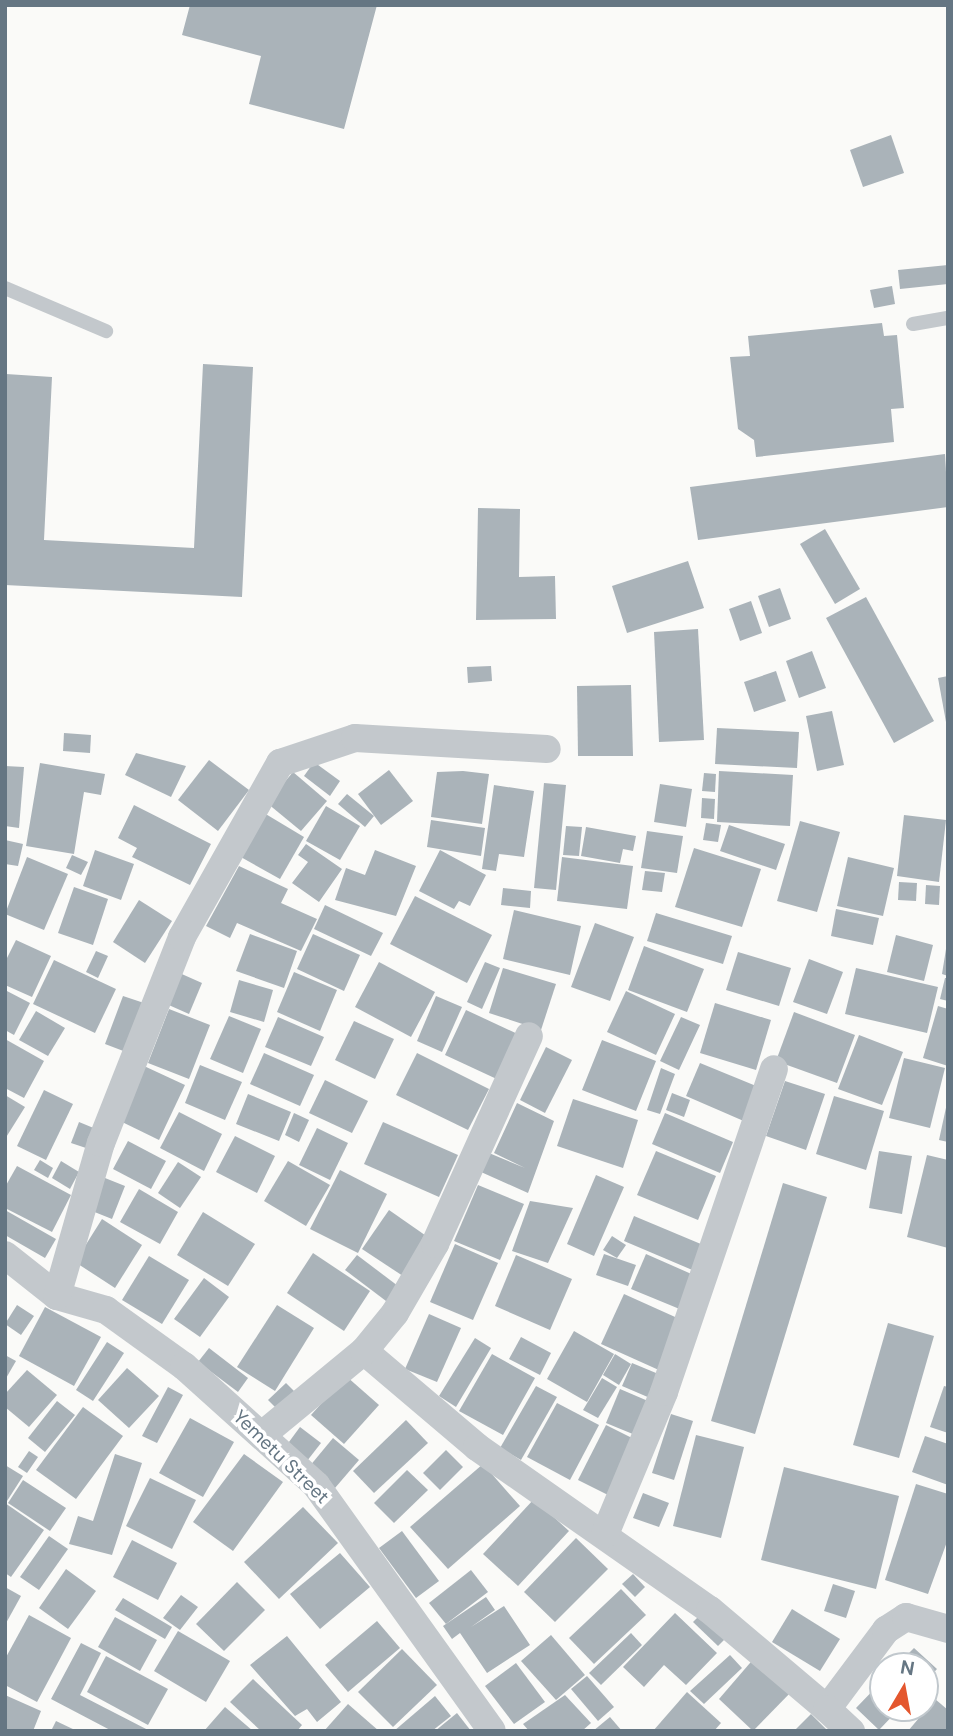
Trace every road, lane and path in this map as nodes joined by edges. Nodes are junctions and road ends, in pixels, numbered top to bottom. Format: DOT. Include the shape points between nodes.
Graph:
graph roads {
  1 [pos="5,288"];
  2 [pos="948,318"];
  3 [pos="913,324"];
  4 [pos="106,331"];
  5 [pos="547,749"];
  6 [pos="529,1037"];
  7 [pos="774,1069"];
  8 [pos="8,1264"];
  9 [pos="57,1296"];
  10 [pos="364,1351"];
  11 [pos="262,1435"];
  12 [pos="605,1534"];
  13 [pos="948,1629"];
  14 [pos="827,1710"];
  15 [pos="492,1731"];
  16 [pos="852,1731"];
  1 -- 4 [label="lane"];
  2 -- 3 [label="lane"];
  5 -- 9 [label="street" via="355,738 280,763 182,937 101,1143"];
  6 -- 10 [label="street" via="435,1244"];
  7 -- 12 [label="street" via="664,1392"];
  8 -- 9 [label="street, Yemetu Street"];
  9 -- 11 [label="street, Yemetu Street" via="106,1310 184,1366"];
  10 -- 11 [label="street"];
  10 -- 12 [label="street" via="477,1447"];
  11 -- 15 [label="street, Yemetu Street" via="316,1485"];
  12 -- 14 [label="street" via="710,1610"];
  13 -- 14 [label="street" via="906,1617 887,1630"];
  14 -- 16 [label="street"];
}
